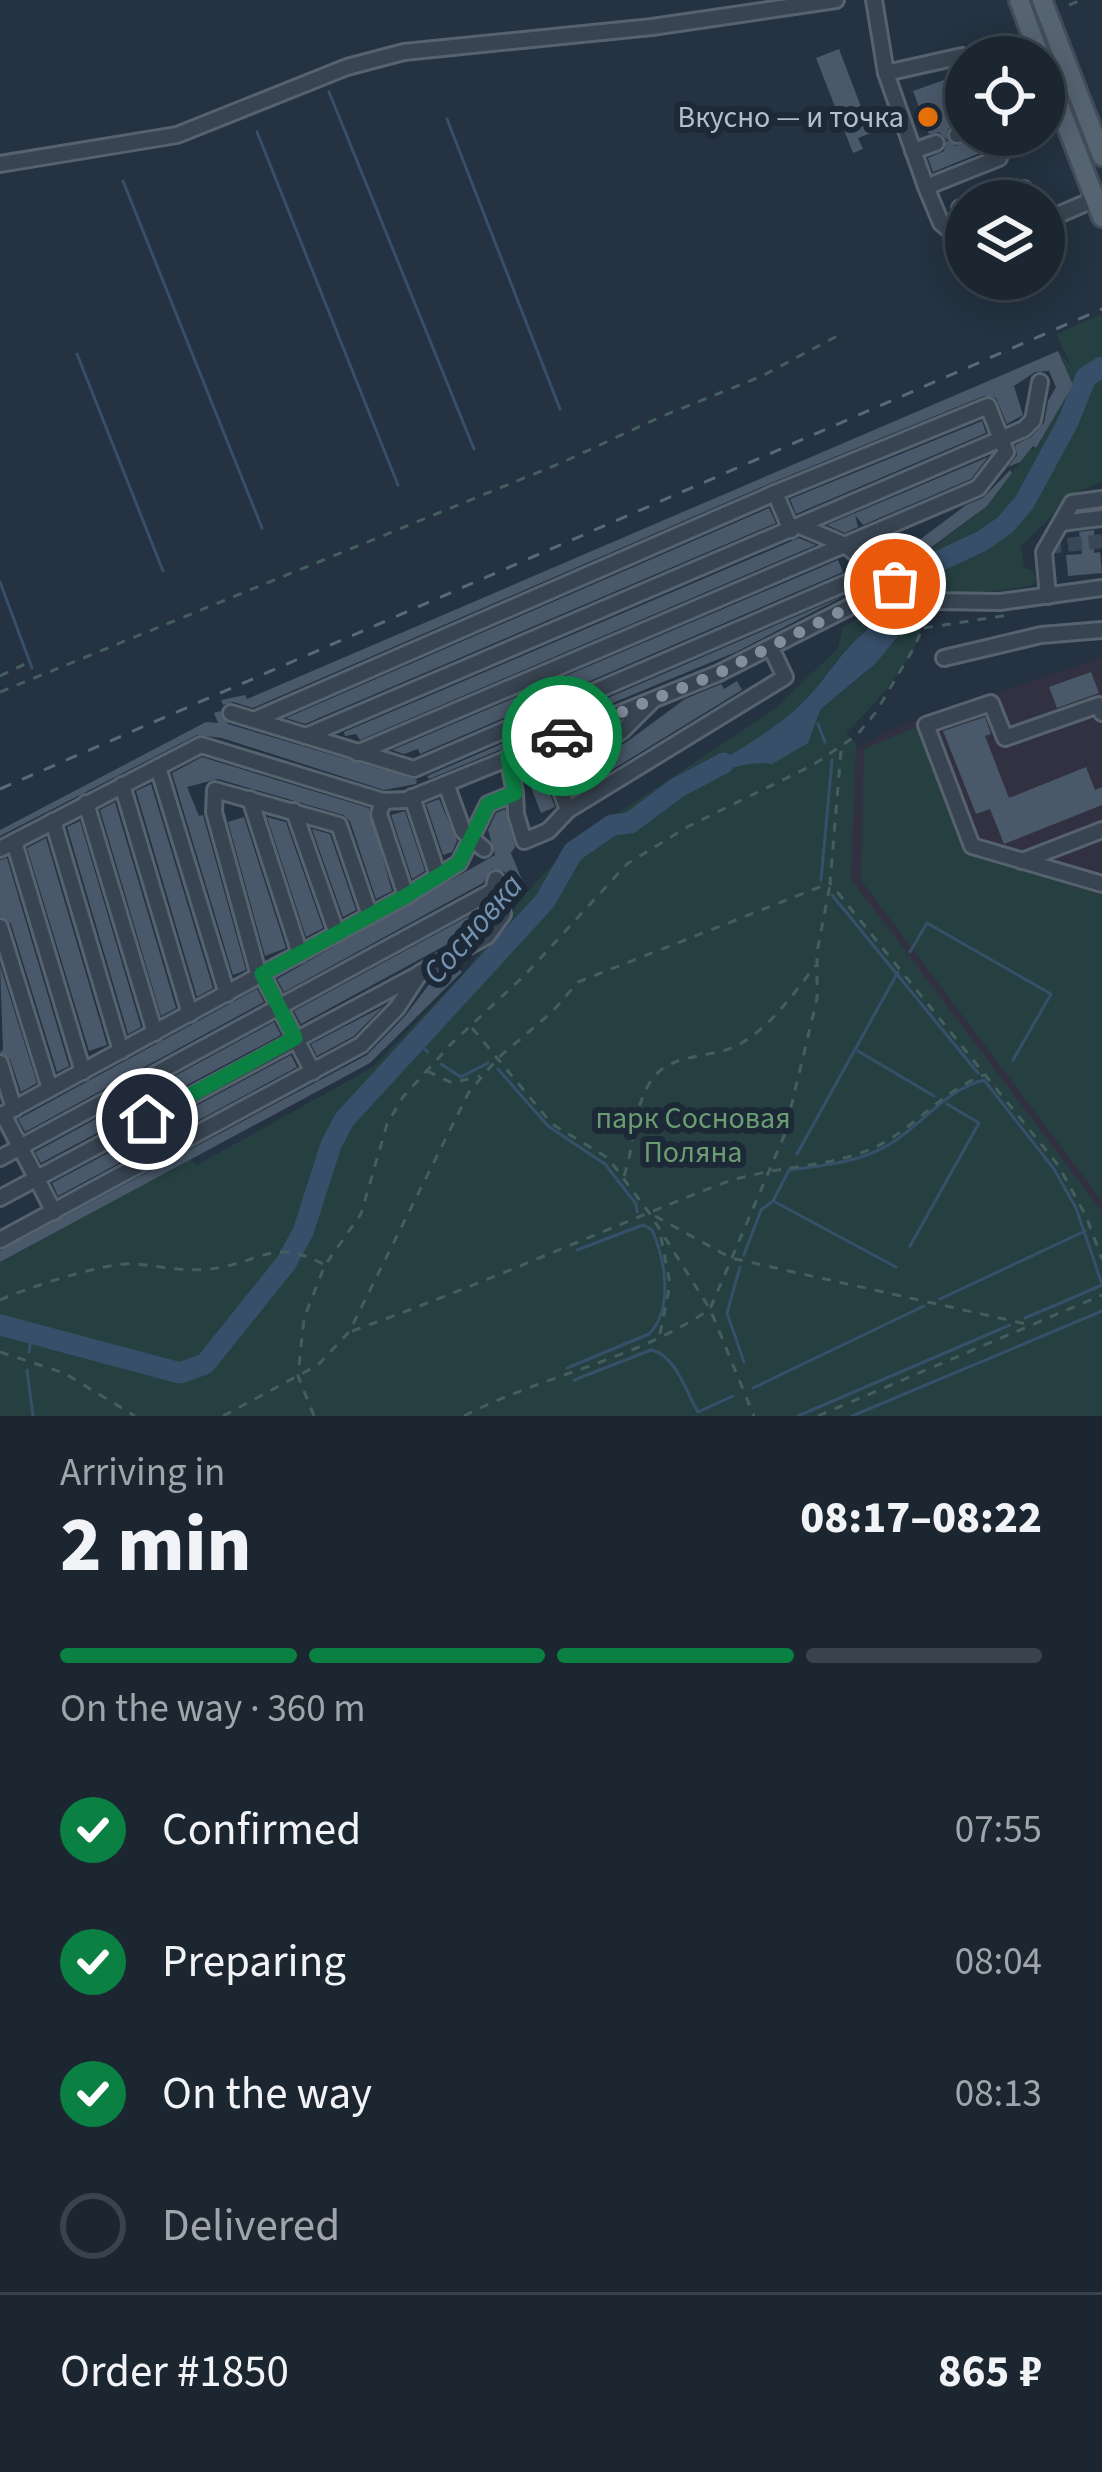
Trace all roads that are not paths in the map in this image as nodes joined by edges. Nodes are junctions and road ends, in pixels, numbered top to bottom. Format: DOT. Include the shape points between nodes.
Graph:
graph roads {
  1 [pos="836,0"];
  2 [pos="874,0"];
  3 [pos="1019,0"];
  4 [pos="1042,0"];
  5 [pos="1032,36"];
  6 [pos="945,60"];
  7 [pos="886,74"];
  8 [pos="1065,121"];
  9 [pos="936,143"];
  10 [pos="914,151"];
  11 [pos="998,156"];
  12 [pos="1102,156"];
  13 [pos="0,164"];
  14 [pos="926,187"];
  15 [pos="1099,208"];
  16 [pos="1065,216"];
  17 [pos="945,226"];
  18 [pos="1040,382"];
  19 [pos="1001,439"];
  20 [pos="776,493"];
  21 [pos="1102,499"];
  22 [pos="1102,518"];
  23 [pos="1060,523"];
  24 [pos="796,528"];
  25 [pos="845,545"];
  26 [pos="866,564"];
  27 [pos="905,588"];
  28 [pos="1102,588"];
  29 [pos="1048,596"];
  30 [pos="1102,630"];
  31 [pos="771,648"];
  32 [pos="944,658"];
  33 [pos="655,699"];
  34 [pos="231,713"];
  35 [pos="1102,713"];
  36 [pos="254,720"];
  37 [pos="306,736"];
  38 [pos="357,753"];
  39 [pos="508,757"];
  40 [pos="158,766"];
  41 [pos="446,784"];
  42 [pos="122,785"];
  43 [pos="515,793"];
  44 [pos="412,797"];
  45 [pos="250,799"];
  46 [pos="382,801"];
  47 [pos="86,803"];
  48 [pos="568,810"];
  49 [pos="294,811"];
  50 [pos="53,821"];
  51 [pos="1102,830"];
  52 [pos="472,837"];
  53 [pos="7,845"];
  54 [pos="484,849"];
  55 [pos="1022,861"];
  56 [pos="438,876"];
  57 [pos="1102,884"];
  58 [pos="406,896"];
  59 [pos="370,916"];
  60 [pos="0,927"];
  61 [pos="337,934"];
  62 [pos="300,954"];
  63 [pos="420,973"];
  64 [pos="261,975"];
  65 [pos="227,994"];
  66 [pos="279,1007"];
  67 [pos="190,1014"];
  68 [pos="155,1033"];
  69 [pos="295,1038"];
  70 [pos="121,1051"];
  71 [pos="0,1063"];
  72 [pos="83,1072"];
  73 [pos="313,1072"];
  74 [pos="50,1089"];
  75 [pos="6,1113"];
  76 [pos="21,1148"];
  77 [pos="0,1158"];
  78 [pos="36,1179"];
  79 [pos="0,1198"];
  80 [pos="54,1212"];
  81 [pos="0,1240"];
  1 -- 13 [label="street" via="404,52 177,135"];
  2 -- 7 [label="street"];
  3 -- 5 [label="main road"];
  4 -- 12 [label="main road"];
  6 -- 7 [label="street"];
  7 -- 10 [label="street"];
  8 -- 15 [label="main road"];
  9 -- 10 [label="street"];
  10 -- 14 [label="street"];
  11 -- 14 [label="street"];
  14 -- 17 [label="street"];
  15 -- 16 [label="street"];
  18 -- 19 [label="street" via="1034,420"];
  19 -- 20 [label="street" via="988,406"];
  19 -- 24 [label="street"];
  19 -- 25 [label="street" via="1006,452 978,488"];
  20 -- 24 [label="street"];
  20 -- 36 [label="street"];
  21 -- 23 [label="street" via="1072,503"];
  22 -- 23 [label="street"];
  23 -- 29 [label="street" via="1044,552"];
  24 -- 25 [label="street"];
  24 -- 37 [label="street"];
  25 -- 26 [label="street"];
  25 -- 38 [label="street"];
  26 -- 27 [label="street"];
  26 -- 38 [label="street" via="853,580 414,769"];
  27 -- 29 [label="street" via="934,602"];
  27 -- 31 [label="street"];
  28 -- 29 [label="street"];
  30 -- 32 [label="street" via="1041,634"];
  31 -- 33 [label="street"];
  31 -- 48 [label="street" via="785,677"];
  33 -- 39 [label="street"];
  33 -- 48 [label="street" via="622,731 554,772"];
  34 -- 36 [label="street"];
  35 -- 55 [label="street" via="1099,705 1005,738 992,703 926,725 972,846"];
  36 -- 37 [label="street"];
  37 -- 38 [label="street"];
  39 -- 41 [label="street"];
  39 -- 43 [label="street"];
  40 -- 42 [label="street"];
  40 -- 46 [label="street" via="201,745"];
  40 -- 65 [label="street"];
  41 -- 44 [label="street"];
  41 -- 52 [label="street"];
  42 -- 47 [label="street"];
  42 -- 67 [label="street"];
  43 -- 48 [label="street" via="520,848"];
  43 -- 52 [label="street" via="488,804"];
  44 -- 46 [label="street"];
  44 -- 56 [label="street"];
  45 -- 49 [label="street"];
  45 -- 62 [label="street"];
  45 -- 64 [label="street" via="215,790 214,812"];
  46 -- 58 [label="street" via="379,814"];
  47 -- 50 [label="street"];
  47 -- 68 [label="street"];
  49 -- 59 [label="street" via="339,825"];
  49 -- 61 [label="street"];
  50 -- 53 [label="street"];
  50 -- 70 [label="street"];
  51 -- 55 [label="street"];
  52 -- 54 [label="street"];
  52 -- 56 [label="street" via="459,863"];
  53 -- 72 [label="street"];
  55 -- 57 [label="street"];
  56 -- 58 [label="street"];
  58 -- 59 [label="street"];
  59 -- 61 [label="street"];
  60 -- 74 [label="street"];
  61 -- 62 [label="street"];
  62 -- 64 [label="street"];
  63 -- 66 [label="street" via="487,936 503,914 494,885"];
  63 -- 69 [label="street"];
  63 -- 73 [label="street" via="361,1045"];
  64 -- 65 [label="street"];
  64 -- 66 [label="street"];
  65 -- 67 [label="street"];
  66 -- 69 [label="street"];
  66 -- 76 [label="street"];
  67 -- 68 [label="street"];
  68 -- 70 [label="street"];
  69 -- 73 [label="street"];
  69 -- 78 [label="street"];
  70 -- 72 [label="street"];
  71 -- 75 [label="street"];
  72 -- 74 [label="street"];
  73 -- 80 [label="street"];
  74 -- 75 [label="street"];
  75 -- 76 [label="street"];
  76 -- 77 [label="street"];
  76 -- 78 [label="street"];
  78 -- 79 [label="street"];
  78 -- 80 [label="street"];
  80 -- 81 [label="street"];
}
